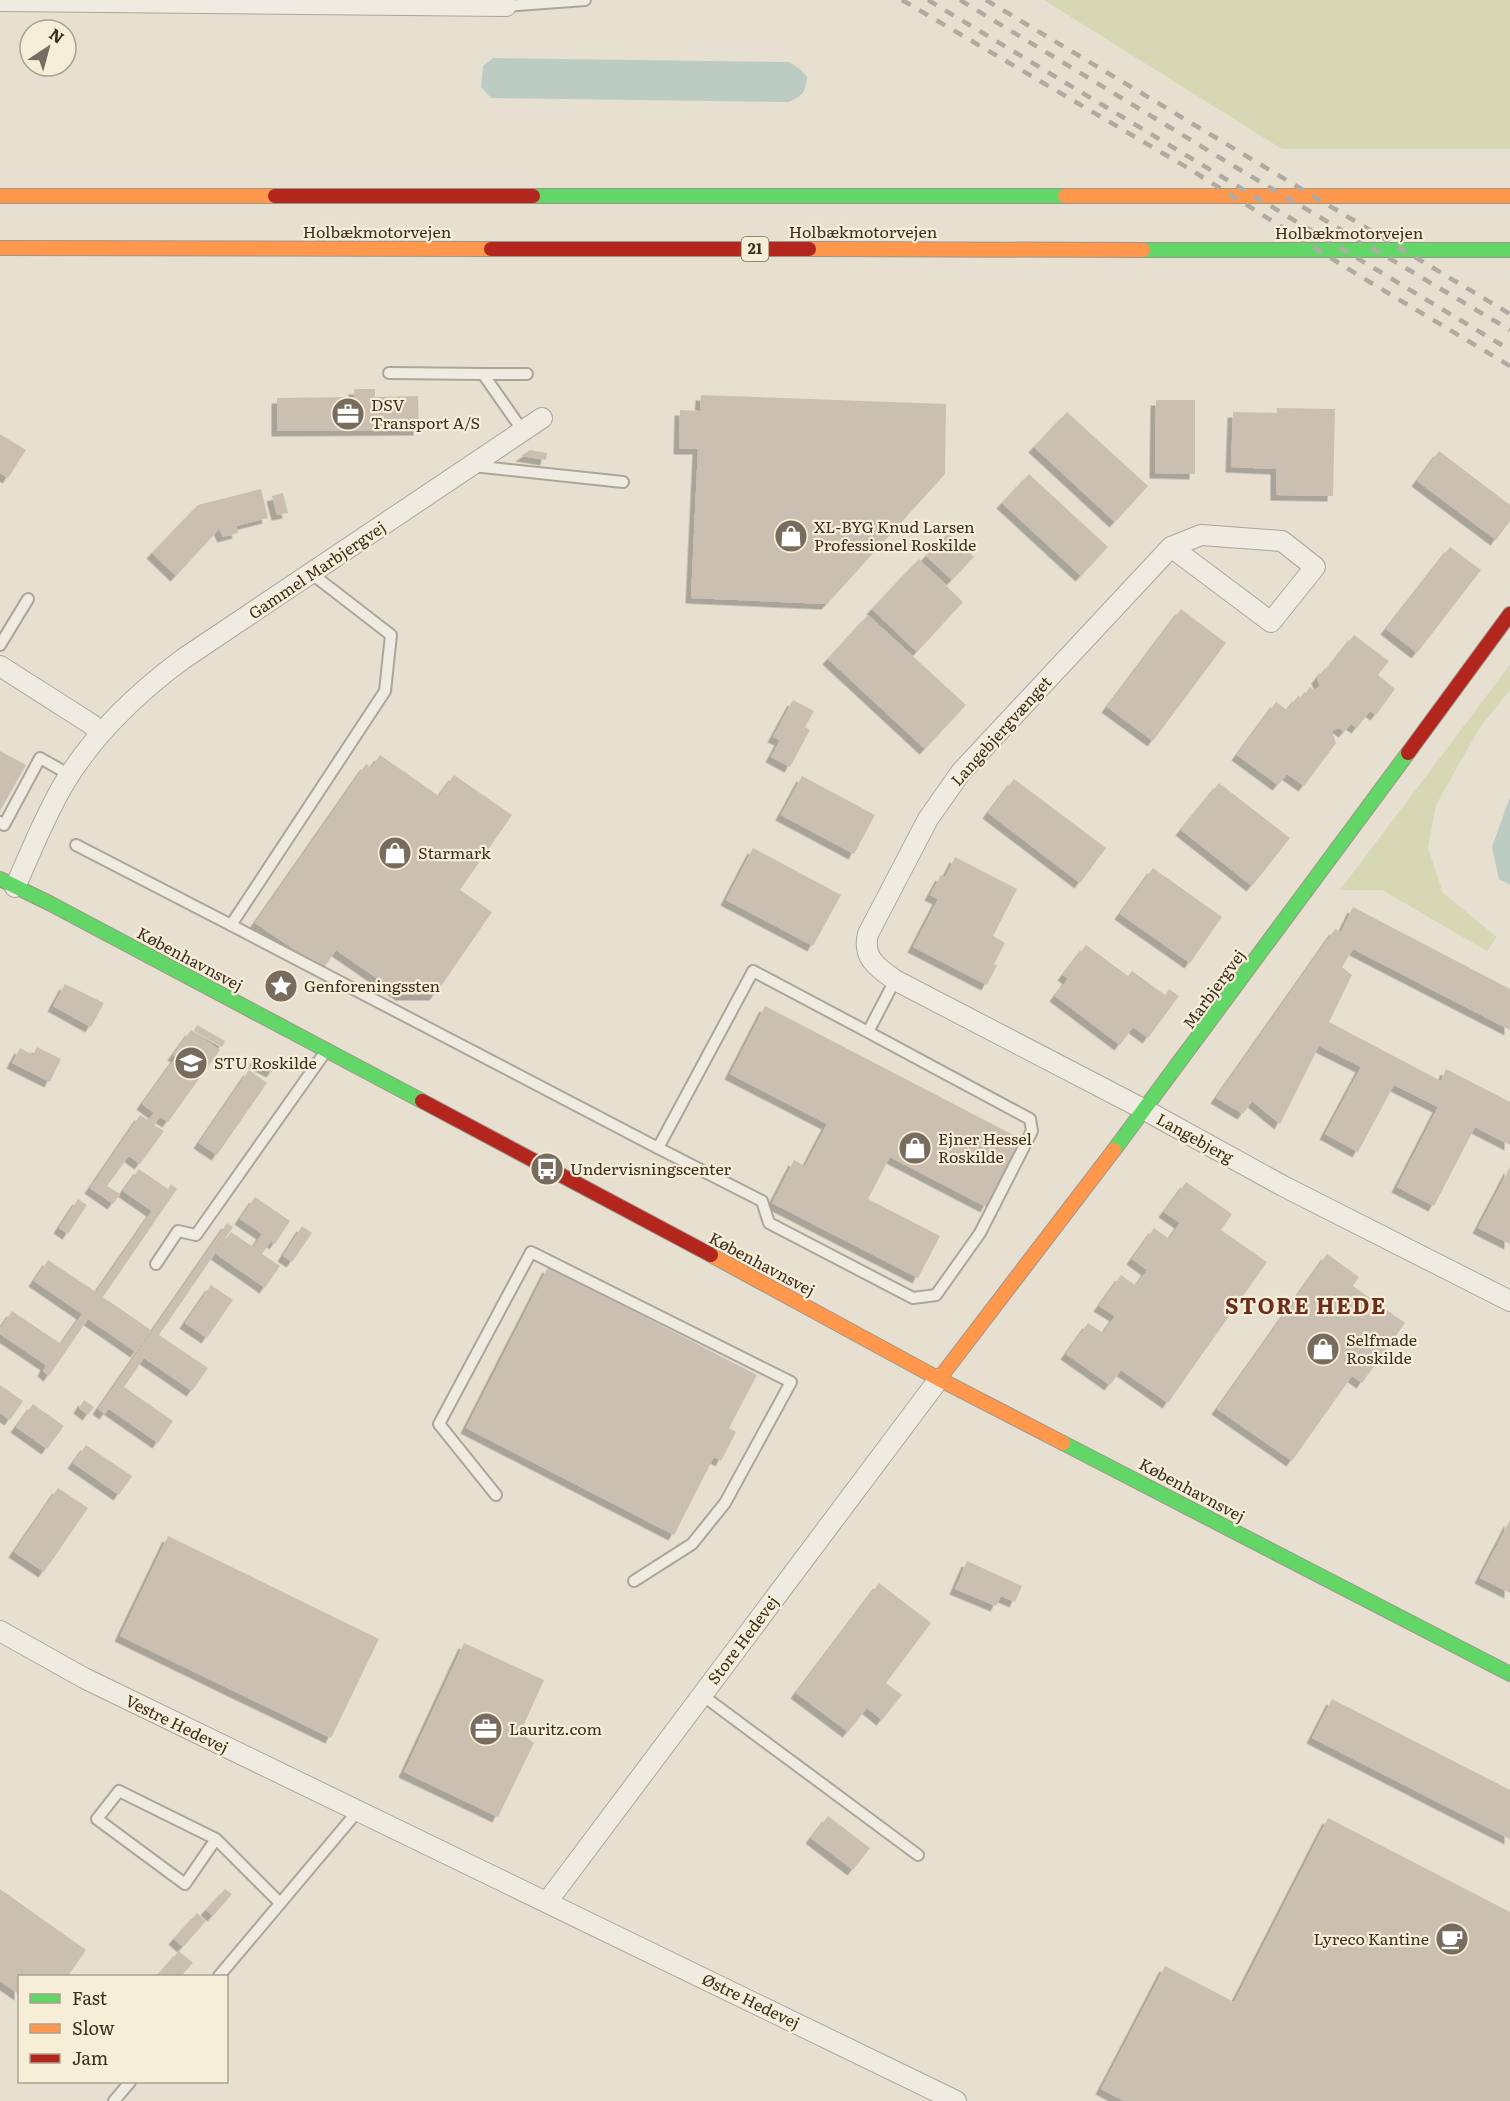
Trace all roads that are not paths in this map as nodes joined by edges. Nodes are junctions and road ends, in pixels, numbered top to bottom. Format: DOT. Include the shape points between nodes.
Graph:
graph roads {
  1 [pos="585,0"];
  2 [pos="0,1"];
  3 [pos="506,6"];
  4 [pos="78,182"];
  5 [pos="0,196"];
  6 [pos="169,196"];
  7 [pos="1510,196"];
  8 [pos="0,248"];
  9 [pos="129,248"];
  10 [pos="1510,250"];
  11 [pos="12,262"];
  12 [pos="389,373"];
  13 [pos="483,374"];
  14 [pos="527,374"];
  15 [pos="542,418"];
  16 [pos="523,431"];
  17 [pos="472,466"];
  18 [pos="622,482"];
  19 [pos="1171,547"];
  20 [pos="312,574"];
  21 [pos="28,599"];
  22 [pos="1510,615"];
  23 [pos="0,645"];
  24 [pos="0,666"];
  25 [pos="101,733"];
  26 [pos="70,775"];
  27 [pos="0,822"];
  28 [pos="76,845"];
  29 [pos="7,883"];
  30 [pos="231,925"];
  31 [pos="888,975"];
  32 [pos="868,1032"];
  33 [pos="326,1050"];
  34 [pos="1145,1110"];
  35 [pos="658,1148"];
  36 [pos="156,1264"];
  37 [pos="1510,1300"];
  38 [pos="939,1378"];
  39 [pos="496,1495"];
  40 [pos="634,1581"];
  41 [pos="0,1631"];
  42 [pos="1510,1674"];
  43 [pos="702,1695"];
  44 [pos="357,1812"];
  45 [pos="216,1839"];
  46 [pos="918,1856"];
  47 [pos="547,1902"];
  48 [pos="280,1903"];
  49 [pos="221,1975"];
  50 [pos="129,2083"];
  51 [pos="114,2101"];
  52 [pos="956,2101"];
  1 -- 3 [label="lane"];
  2 -- 3 [label="street"];
  4 -- 6 [label="main road"];
  5 -- 6 [label="main road"];
  6 -- 7 [label="main road"];
  8 -- 9 [label="main road, Holbækmotorvejen / 21"];
  9 -- 10 [label="main road, Holbækmotorvejen / 21"];
  9 -- 11 [label="main road"];
  12 -- 13 [label="lane"];
  13 -- 14 [label="lane"];
  13 -- 16 [label="lane"];
  15 -- 16 [label="street, Gammel Marbjergvej"];
  16 -- 17 [label="street, Gammel Marbjergvej"];
  17 -- 18 [label="lane"];
  17 -- 20 [label="street, Gammel Marbjergvej"];
  19 -- 19 [label="street, Langebjergvænget" via="1201,535 1282,541 1315,567 1271,621"];
  19 -- 31 [label="street, Langebjergvænget" via="961,771 928,819 868,934 867,953"];
  20 -- 25 [label="street, Gammel Marbjergvej" via="170,669"];
  20 -- 30 [label="lane" via="391,634 385,691"];
  21 -- 23 [label="lane"];
  22 -- 34 [label="main road, Marbjergvej"];
  24 -- 25 [label="street"];
  25 -- 26 [label="street, Gammel Marbjergvej"];
  26 -- 27 [label="lane" via="40,758 4,825"];
  26 -- 29 [label="street, Gammel Marbjergvej"];
  28 -- 30 [label="lane"];
  29 -- 33 [label="main road, Københavnsvej"];
  30 -- 35 [label="lane"];
  31 -- 32 [label="lane"];
  31 -- 34 [label="street, Langebjerg"];
  32 -- 35 [label="lane" via="753,971"];
  32 -- 35 [label="lane" via="1030,1119 1032,1131 980,1233 936,1295 914,1298 769,1223 762,1201"];
  33 -- 36 [label="lane" via="196,1235 178,1231"];
  33 -- 38 [label="main road, Københavnsvej"];
  34 -- 37 [label="street, Langebjerg" via="1282,1186"];
  34 -- 38 [label="main road, Marbjergvej"];
  38 -- 42 [label="main road, Københavnsvej"];
  38 -- 43 [label="street, Store Hedevej"];
  39 -- 40 [label="lane" via="439,1424 531,1252 791,1382 724,1503 692,1544"];
  41 -- 44 [label="street, Vestre Hedevej" via="84,1678"];
  43 -- 46 [label="lane"];
  43 -- 47 [label="street, Store Hedevej"];
  44 -- 47 [label="street, Vestre Hedevej"];
  44 -- 48 [label="lane"];
  45 -- 45 [label="lane" via="119,1791 97,1819 185,1884"];
  45 -- 48 [label="lane"];
  47 -- 52 [label="street, Østre Hedevej"];
  48 -- 49 [label="lane"];
  50 -- 51 [label="lane"];
}
